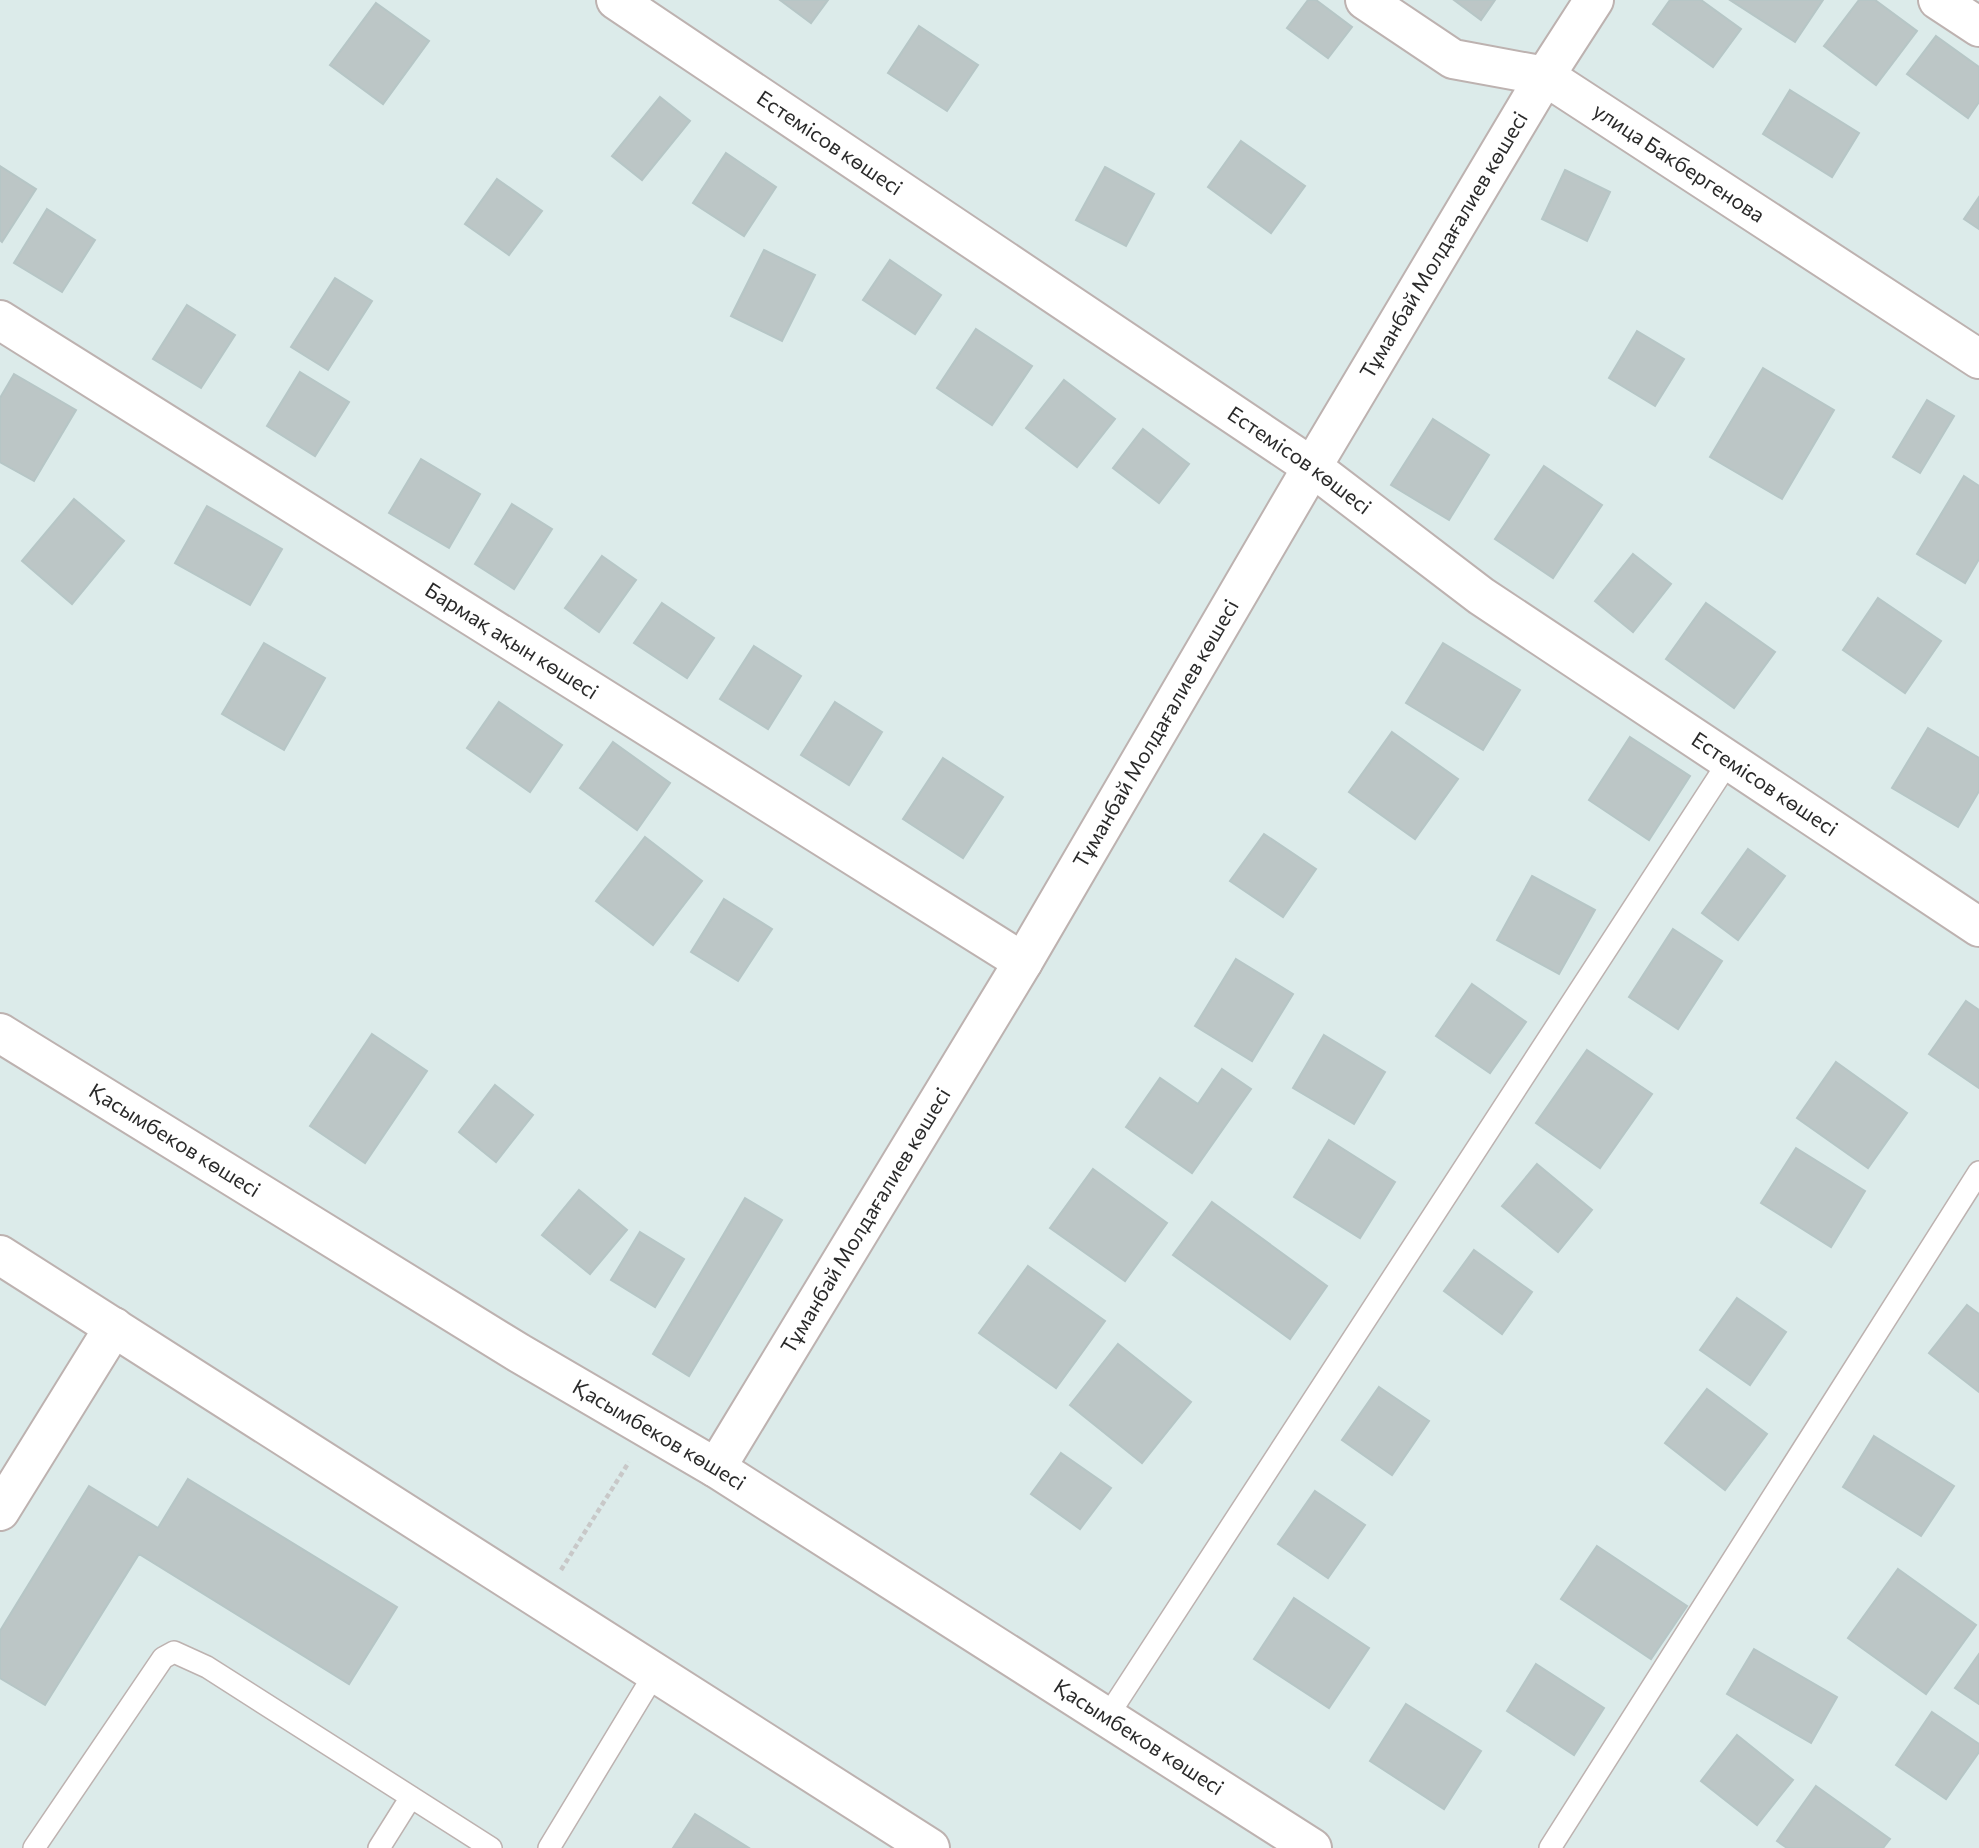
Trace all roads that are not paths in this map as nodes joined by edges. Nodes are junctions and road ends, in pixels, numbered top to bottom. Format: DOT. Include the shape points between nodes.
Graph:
graph roads {
  1 [pos="617,0"];
  2 [pos="1365,0"];
  3 [pos="1594,0"];
  4 [pos="1938,0"];
  5 [pos="1979,26"];
  6 [pos="1545,76"];
  7 [pos="0,320"];
  8 [pos="1979,359"];
  9 [pos="1312,467"];
  10 [pos="1730,761"];
  11 [pos="1979,927"];
  12 [pos="1023,962"];
  13 [pos="0,1033"];
  14 [pos="1979,1172"];
  15 [pos="0,1255"];
  16 [pos="114,1327"];
  17 [pos="716,1468"];
  18 [pos="0,1511"];
  19 [pos="655,1673"];
  20 [pos="1107,1717"];
  21 [pos="411,1797"];
  22 [pos="34,1848"];
  23 [pos="379,1848"];
  24 [pos="491,1848"];
  25 [pos="549,1848"];
  26 [pos="930,1848"];
  27 [pos="1312,1848"];
  28 [pos="1550,1848"];
  1 -- 9 [label="street, Естемісов көшесі"];
  2 -- 6 [label="street, улица Бакбергенова" via="1453,59"];
  3 -- 6 [label="street, Тұманбай Молдағалиев көшесі"];
  4 -- 5 [label="street"];
  6 -- 8 [label="street, улица Бакбергенова"];
  6 -- 9 [label="street, Тұманбай Молдағалиев көшесі"];
  7 -- 12 [label="street, Бармақ ақын көшесі"];
  9 -- 10 [label="street, Естемісов көшесі" via="1480,596"];
  9 -- 12 [label="street, Тұманбай Молдағалиев көшесі"];
  10 -- 11 [label="street, Естемісов көшесі"];
  10 -- 20 [label="lane"];
  12 -- 17 [label="street, Тұманбай Молдағалиев көшесі"];
  13 -- 17 [label="street, Қасымбеков көшесі" via="519,1353"];
  14 -- 28 [label="lane"];
  15 -- 16 [label="street"];
  16 -- 18 [label="street"];
  16 -- 19 [label="street"];
  17 -- 20 [label="street, Қасымбеков көшесі"];
  19 -- 25 [label="lane"];
  19 -- 26 [label="street"];
  20 -- 27 [label="street, Қасымбеков көшесі"];
  21 -- 22 [label="lane" via="207,1667 174,1652 163,1658"];
  21 -- 23 [label="lane"];
  21 -- 24 [label="lane"];
}
